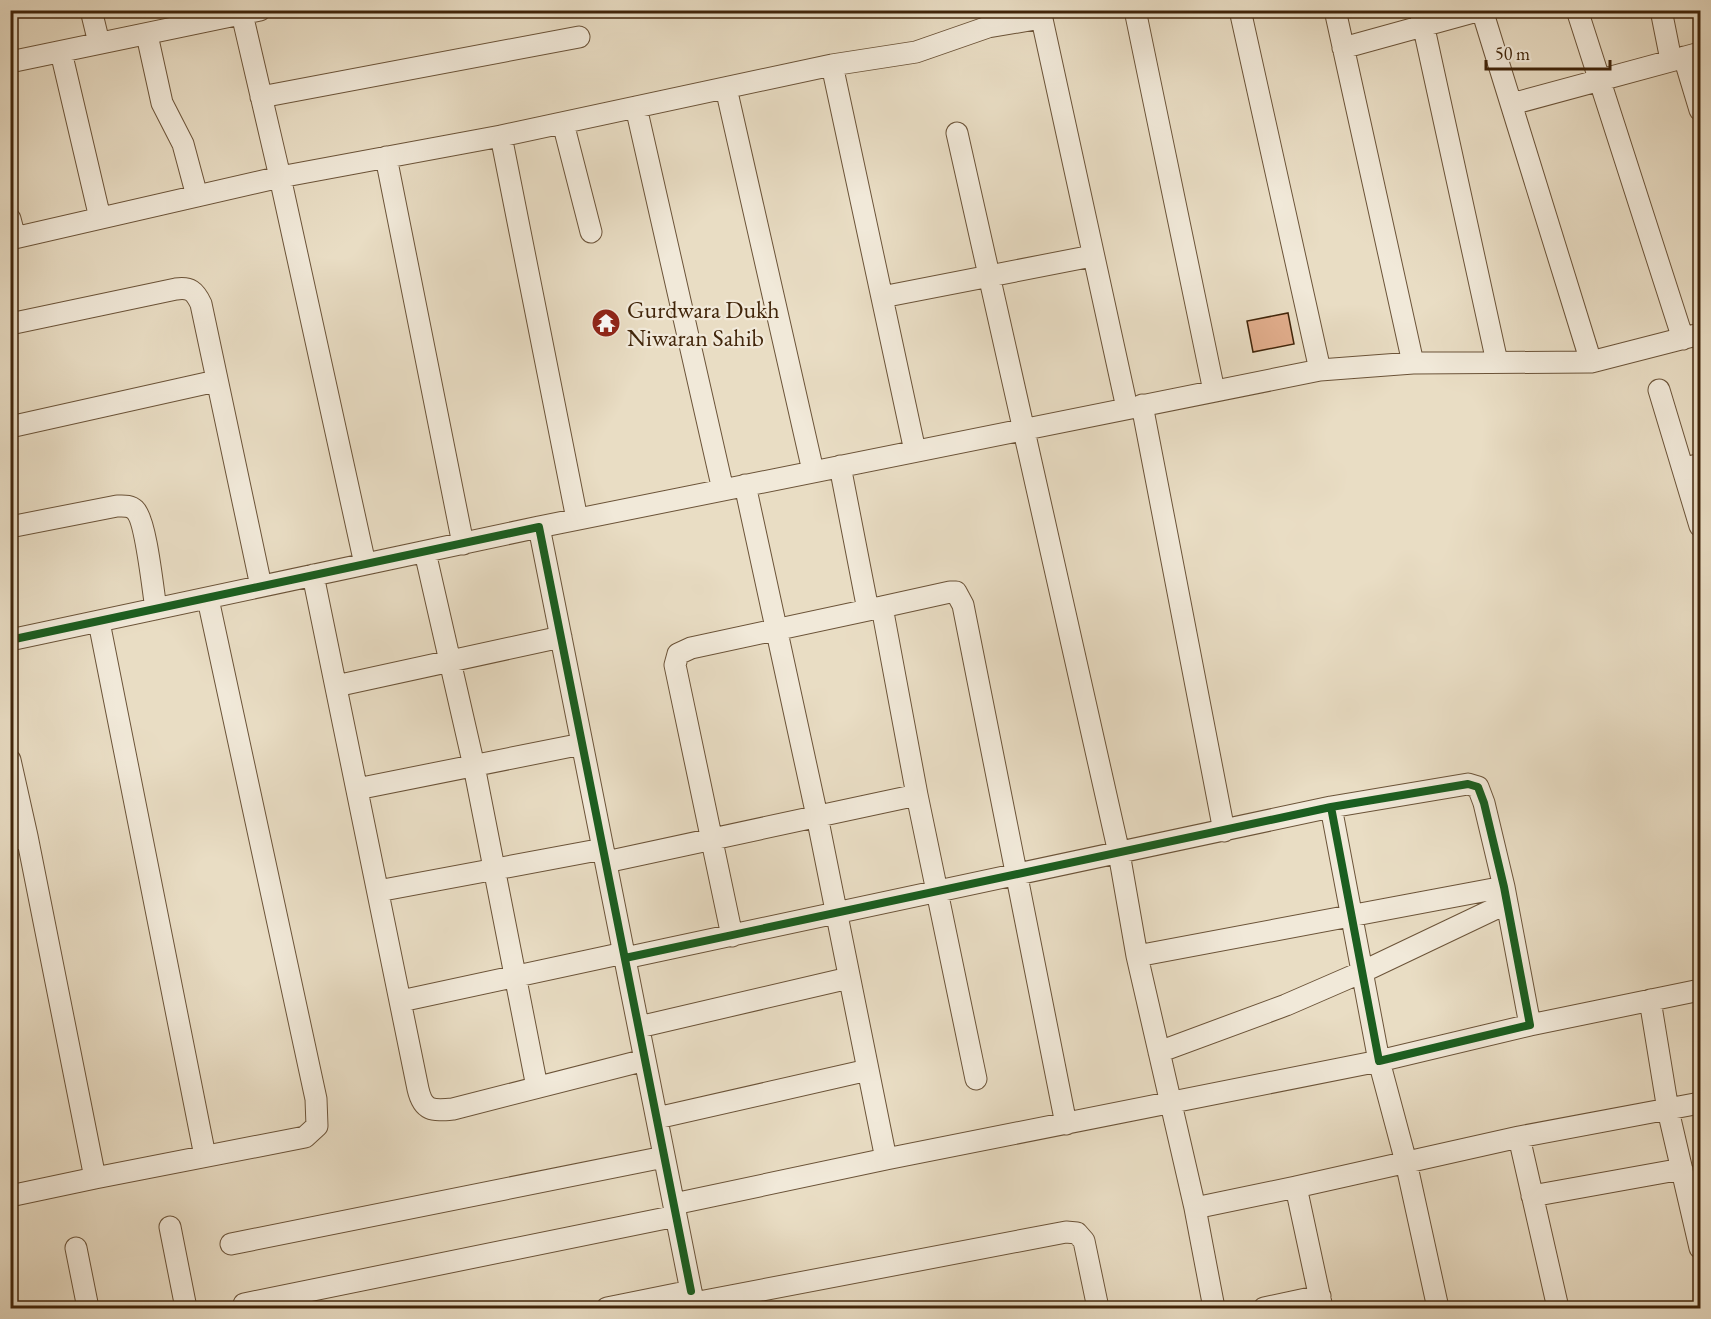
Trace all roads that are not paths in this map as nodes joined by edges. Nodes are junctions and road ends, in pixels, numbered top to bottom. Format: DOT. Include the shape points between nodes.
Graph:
graph roads {
  1 [pos="91,10"];
  2 [pos="1135,10"];
  3 [pos="1240,10"];
  4 [pos="1335,10"];
  5 [pos="1481,10"];
  6 [pos="1577,10"];
  7 [pos="1661,10"];
  8 [pos="251,12"];
  9 [pos="1041,14"];
  10 [pos="196,17"];
  11 [pos="1422,18"];
  12 [pos="147,35"];
  13 [pos="579,37"];
  14 [pos="99,43"];
  15 [pos="1343,48"];
  16 [pos="61,52"];
  17 [pos="1685,57"];
  18 [pos="10,62"];
  19 [pos="832,65"];
  20 [pos="1599,79"];
  21 [pos="726,88"];
  22 [pos="261,97"];
  23 [pos="1512,104"];
  24 [pos="636,107"];
  25 [pos="1701,110"];
  26 [pos="563,123"];
  27 [pos="957,133"];
  28 [pos="501,136"];
  29 [pos="386,157"];
  30 [pos="280,177"];
  31 [pos="197,196"];
  32 [pos="100,218"];
  33 [pos="12,232"];
  34 [pos="591,232"];
  35 [pos="1092,256"];
  36 [pos="989,275"];
  37 [pos="882,297"];
  38 [pos="10,324"];
  39 [pos="1692,337"];
  40 [pos="1497,362"];
  41 [pos="1591,362"];
  42 [pos="1413,363"];
  43 [pos="1320,370"];
  44 [pos="216,381"];
  45 [pos="1659,390"];
  46 [pos="1214,391"];
  47 [pos="1135,406"];
  48 [pos="10,427"];
  49 [pos="1024,429"];
  50 [pos="915,451"];
  51 [pos="840,466"];
  52 [pos="1692,466"];
  53 [pos="813,471"];
  54 [pos="744,485"];
  55 [pos="723,490"];
  56 [pos="577,519"];
  57 [pos="1701,526"];
  58 [pos="10,527"];
  59 [pos="540,527"];
  60 [pos="463,544"];
  61 [pos="425,552"];
  62 [pos="364,564"];
  63 [pos="313,575"];
  64 [pos="261,586"];
  65 [pos="208,599"];
  66 [pos="156,609"];
  67 [pos="875,609"];
  68 [pos="99,622"];
  69 [pos="778,629"];
  70 [pos="561,637"];
  71 [pos="10,640"];
  72 [pos="448,662"];
  73 [pos="336,686"];
  74 [pos="582,744"];
  75 [pos="10,760"];
  76 [pos="474,766"];
  77 [pos="357,789"];
  78 [pos="917,795"];
  79 [pos="1331,807"];
  80 [pos="818,816"];
  81 [pos="1224,831"];
  82 [pos="19,837"];
  83 [pos="712,839"];
  84 [pos="1119,852"];
  85 [pos="605,856"];
  86 [pos="494,870"];
  87 [pos="1015,875"];
  88 [pos="378,891"];
  89 [pos="937,891"];
  90 [pos="1505,895"];
  91 [pos="836,913"];
  92 [pos="1351,918"];
  93 [pos="732,936"];
  94 [pos="624,956"];
  95 [pos="1137,956"];
  96 [pos="1362,972"];
  97 [pos="515,976"];
  98 [pos="849,978"];
  99 [pos="1701,990"];
  100 [pos="1650,1000"];
  101 [pos="401,1001"];
  102 [pos="1530,1025"];
  103 [pos="639,1027"];
  104 [pos="1160,1052"];
  105 [pos="645,1060"];
  106 [pos="1379,1061"];
  107 [pos="868,1070"];
  108 [pos="976,1079"];
  109 [pos="537,1087"];
  110 [pos="1170,1103"];
  111 [pos="1701,1103"];
  112 [pos="1668,1110"];
  113 [pos="657,1118"];
  114 [pos="1066,1124"];
  115 [pos="1519,1137"];
  116 [pos="205,1156"];
  117 [pos="664,1157"];
  118 [pos="886,1159"];
  119 [pos="1406,1162"];
  120 [pos="1682,1169"];
  121 [pos="95,1178"];
  122 [pos="1296,1187"];
  123 [pos="10,1196"];
  124 [pos="1532,1196"];
  125 [pos="1195,1208"];
  126 [pos="675,1210"];
  127 [pos="170,1227"];
  128 [pos="231,1244"];
  129 [pos="76,1248"];
  130 [pos="1701,1248"];
  131 [pos="693,1301"];
  132 [pos="1321,1302"];
  133 [pos="244,1304"];
  134 [pos="88,1308"];
  135 [pos="186,1308"];
  136 [pos="607,1308"];
  137 [pos="1098,1308"];
  138 [pos="1214,1308"];
  139 [pos="1264,1308"];
  140 [pos="1438,1308"];
  141 [pos="1558,1308"];
  1 -- 14 [label="street"];
  2 -- 46 [label="street"];
  3 -- 43 [label="street"];
  4 -- 15 [label="street"];
  5 -- 11 [label="street"];
  5 -- 23 [label="street"];
  6 -- 20 [label="street"];
  7 -- 17 [label="street"];
  8 -- 10 [label="street"];
  8 -- 22 [label="street"];
  9 -- 19 [label="street" via="916,52"];
  9 -- 35 [label="street"];
  10 -- 12 [label="street"];
  11 -- 15 [label="street"];
  11 -- 40 [label="street"];
  12 -- 14 [label="street"];
  12 -- 31 [label="street" via="159,91 183,144"];
  13 -- 22 [label="street"];
  14 -- 16 [label="street"];
  15 -- 42 [label="street"];
  16 -- 18 [label="street"];
  16 -- 32 [label="street"];
  17 -- 20 [label="street"];
  17 -- 25 [label="street"];
  19 -- 21 [label="street"];
  19 -- 37 [label="street"];
  20 -- 23 [label="street"];
  20 -- 39 [label="street"];
  21 -- 24 [label="street"];
  21 -- 53 [label="street"];
  22 -- 30 [label="street"];
  23 -- 41 [label="street"];
  24 -- 26 [label="street"];
  24 -- 55 [label="street"];
  26 -- 28 [label="street"];
  26 -- 34 [label="street"];
  27 -- 36 [label="street"];
  28 -- 29 [label="street"];
  28 -- 56 [label="street"];
  29 -- 30 [label="street"];
  29 -- 60 [label="street"];
  30 -- 31 [label="street"];
  30 -- 62 [label="street"];
  31 -- 32 [label="street"];
  32 -- 33 [label="street"];
  35 -- 36 [label="street"];
  35 -- 47 [label="street"];
  36 -- 37 [label="street"];
  36 -- 49 [label="street"];
  37 -- 50 [label="street"];
  38 -- 44 [label="street" via="187,288 195,292 201,304"];
  39 -- 41 [label="street"];
  40 -- 41 [label="street"];
  40 -- 42 [label="street"];
  42 -- 43 [label="street"];
  43 -- 46 [label="street"];
  44 -- 48 [label="street"];
  44 -- 64 [label="street"];
  45 -- 52 [label="street"];
  46 -- 47 [label="street"];
  47 -- 49 [label="street"];
  47 -- 81 [label="street"];
  49 -- 50 [label="street"];
  49 -- 84 [label="street"];
  50 -- 51 [label="street"];
  51 -- 53 [label="street"];
  51 -- 67 [label="street"];
  52 -- 57 [label="street"];
  53 -- 54 [label="street"];
  54 -- 55 [label="street"];
  54 -- 69 [label="street"];
  55 -- 56 [label="street"];
  56 -- 59 [label="street"];
  58 -- 66 [label="street" via="117,506 131,507 143,527"];
  59 -- 60 [label="street"];
  59 -- 70 [label="street"];
  60 -- 61 [label="street"];
  61 -- 62 [label="street"];
  61 -- 72 [label="street"];
  62 -- 63 [label="street"];
  63 -- 64 [label="street"];
  63 -- 73 [label="street"];
  64 -- 65 [label="street"];
  65 -- 66 [label="street"];
  65 -- 116 [label="street" via="318,1112 317,1126 305,1137"];
  66 -- 68 [label="street"];
  67 -- 69 [label="street"];
  67 -- 78 [label="street"];
  67 -- 87 [label="street" via="950,592 960,597"];
  68 -- 71 [label="street"];
  68 -- 116 [label="street"];
  69 -- 80 [label="street"];
  69 -- 83 [label="street" via="691,648 675,659"];
  70 -- 72 [label="street"];
  70 -- 74 [label="street"];
  72 -- 73 [label="street"];
  72 -- 76 [label="street"];
  73 -- 77 [label="street"];
  74 -- 76 [label="street"];
  74 -- 85 [label="street"];
  75 -- 82 [label="street"];
  76 -- 77 [label="street"];
  76 -- 86 [label="street"];
  77 -- 88 [label="street"];
  78 -- 80 [label="street"];
  78 -- 89 [label="street"];
  79 -- 81 [label="street"];
  79 -- 90 [label="street" via="1458,785 1478,788"];
  79 -- 92 [label="street"];
  80 -- 83 [label="street"];
  80 -- 91 [label="street"];
  81 -- 84 [label="street"];
  82 -- 121 [label="street"];
  83 -- 85 [label="street"];
  83 -- 93 [label="street"];
  84 -- 87 [label="street"];
  84 -- 95 [label="street"];
  85 -- 86 [label="street"];
  85 -- 94 [label="street"];
  86 -- 88 [label="street"];
  86 -- 97 [label="street"];
  87 -- 89 [label="street"];
  87 -- 114 [label="street"];
  88 -- 101 [label="street"];
  89 -- 91 [label="street"];
  89 -- 108 [label="street"];
  90 -- 92 [label="street"];
  90 -- 96 [label="street"];
  90 -- 102 [label="street"];
  91 -- 93 [label="street"];
  91 -- 98 [label="street"];
  92 -- 95 [label="street"];
  92 -- 96 [label="street"];
  93 -- 94 [label="street"];
  94 -- 97 [label="street"];
  94 -- 103 [label="street"];
  95 -- 104 [label="street"];
  96 -- 104 [label="street"];
  96 -- 106 [label="street"];
  97 -- 101 [label="street"];
  97 -- 109 [label="street"];
  98 -- 103 [label="street"];
  98 -- 107 [label="street"];
  99 -- 100 [label="street"];
  100 -- 102 [label="street"];
  100 -- 112 [label="street"];
  101 -- 109 [label="street" via="420,1097 430,1111 453,1109"];
  102 -- 106 [label="street"];
  103 -- 105 [label="street"];
  104 -- 110 [label="street"];
  105 -- 109 [label="street"];
  105 -- 113 [label="street"];
  106 -- 110 [label="street"];
  106 -- 119 [label="street"];
  107 -- 113 [label="street"];
  107 -- 118 [label="street"];
  110 -- 114 [label="street"];
  110 -- 125 [label="street"];
  111 -- 112 [label="street"];
  112 -- 115 [label="street"];
  112 -- 120 [label="street"];
  113 -- 117 [label="street"];
  114 -- 118 [label="street"];
  115 -- 119 [label="street"];
  115 -- 124 [label="street"];
  116 -- 121 [label="street"];
  117 -- 126 [label="street"];
  117 -- 128 [label="street"];
  118 -- 126 [label="street"];
  119 -- 122 [label="street"];
  119 -- 140 [label="street"];
  120 -- 124 [label="street"];
  120 -- 130 [label="street"];
  121 -- 123 [label="street"];
  122 -- 125 [label="street"];
  122 -- 132 [label="street"];
  124 -- 141 [label="street"];
  125 -- 138 [label="street"];
  126 -- 131 [label="street"];
  126 -- 133 [label="street"];
  127 -- 135 [label="street"];
  129 -- 134 [label="street"];
  131 -- 136 [label="street"];
  131 -- 137 [label="street" via="1066,1232 1077,1233 1084,1241"];
  132 -- 139 [label="street"];
}
